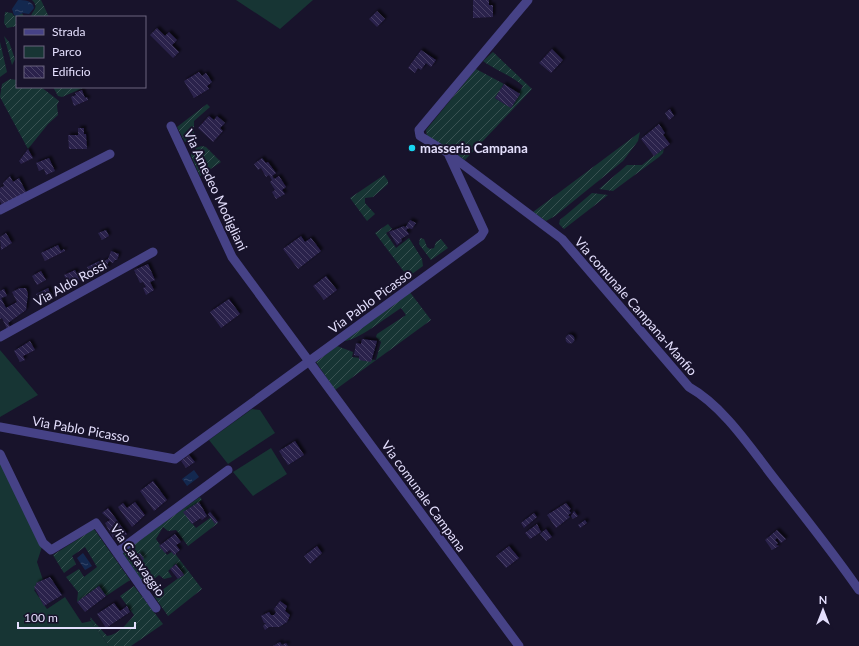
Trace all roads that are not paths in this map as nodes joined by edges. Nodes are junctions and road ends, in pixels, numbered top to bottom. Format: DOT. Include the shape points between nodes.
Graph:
graph roads {
  1 [pos="528,0"];
  2 [pos="171,126"];
  3 [pos="448,153"];
  4 [pos="110,154"];
  5 [pos="0,210"];
  6 [pos="153,252"];
  7 [pos="0,337"];
  8 [pos="308,361"];
  9 [pos="0,427"];
  10 [pos="0,454"];
  11 [pos="228,470"];
  12 [pos="117,552"];
  13 [pos="859,590"];
  14 [pos="156,608"];
  15 [pos="519,646"];
  1 -- 3 [label="street" via="419,130 420,136"];
  2 -- 8 [label="street, Via Amedeo Modigliani" via="232,257"];
  3 -- 8 [label="street, Via Pablo Picasso" via="484,231 481,236"];
  3 -- 13 [label="street, Via comunale Campana-Manfio" via="562,239 689,387 700,393 736,429"];
  4 -- 5 [label="street"];
  6 -- 7 [label="street, Via Aldo Rossi"];
  8 -- 9 [label="street, Via Pablo Picasso" via="175,459"];
  8 -- 15 [label="street, Via comunale Campana"];
  10 -- 12 [label="street, Via Caravaggio" via="42,543 51,550 96,523"];
  11 -- 12 [label="street"];
  12 -- 14 [label="street, Via Caravaggio"];
}
